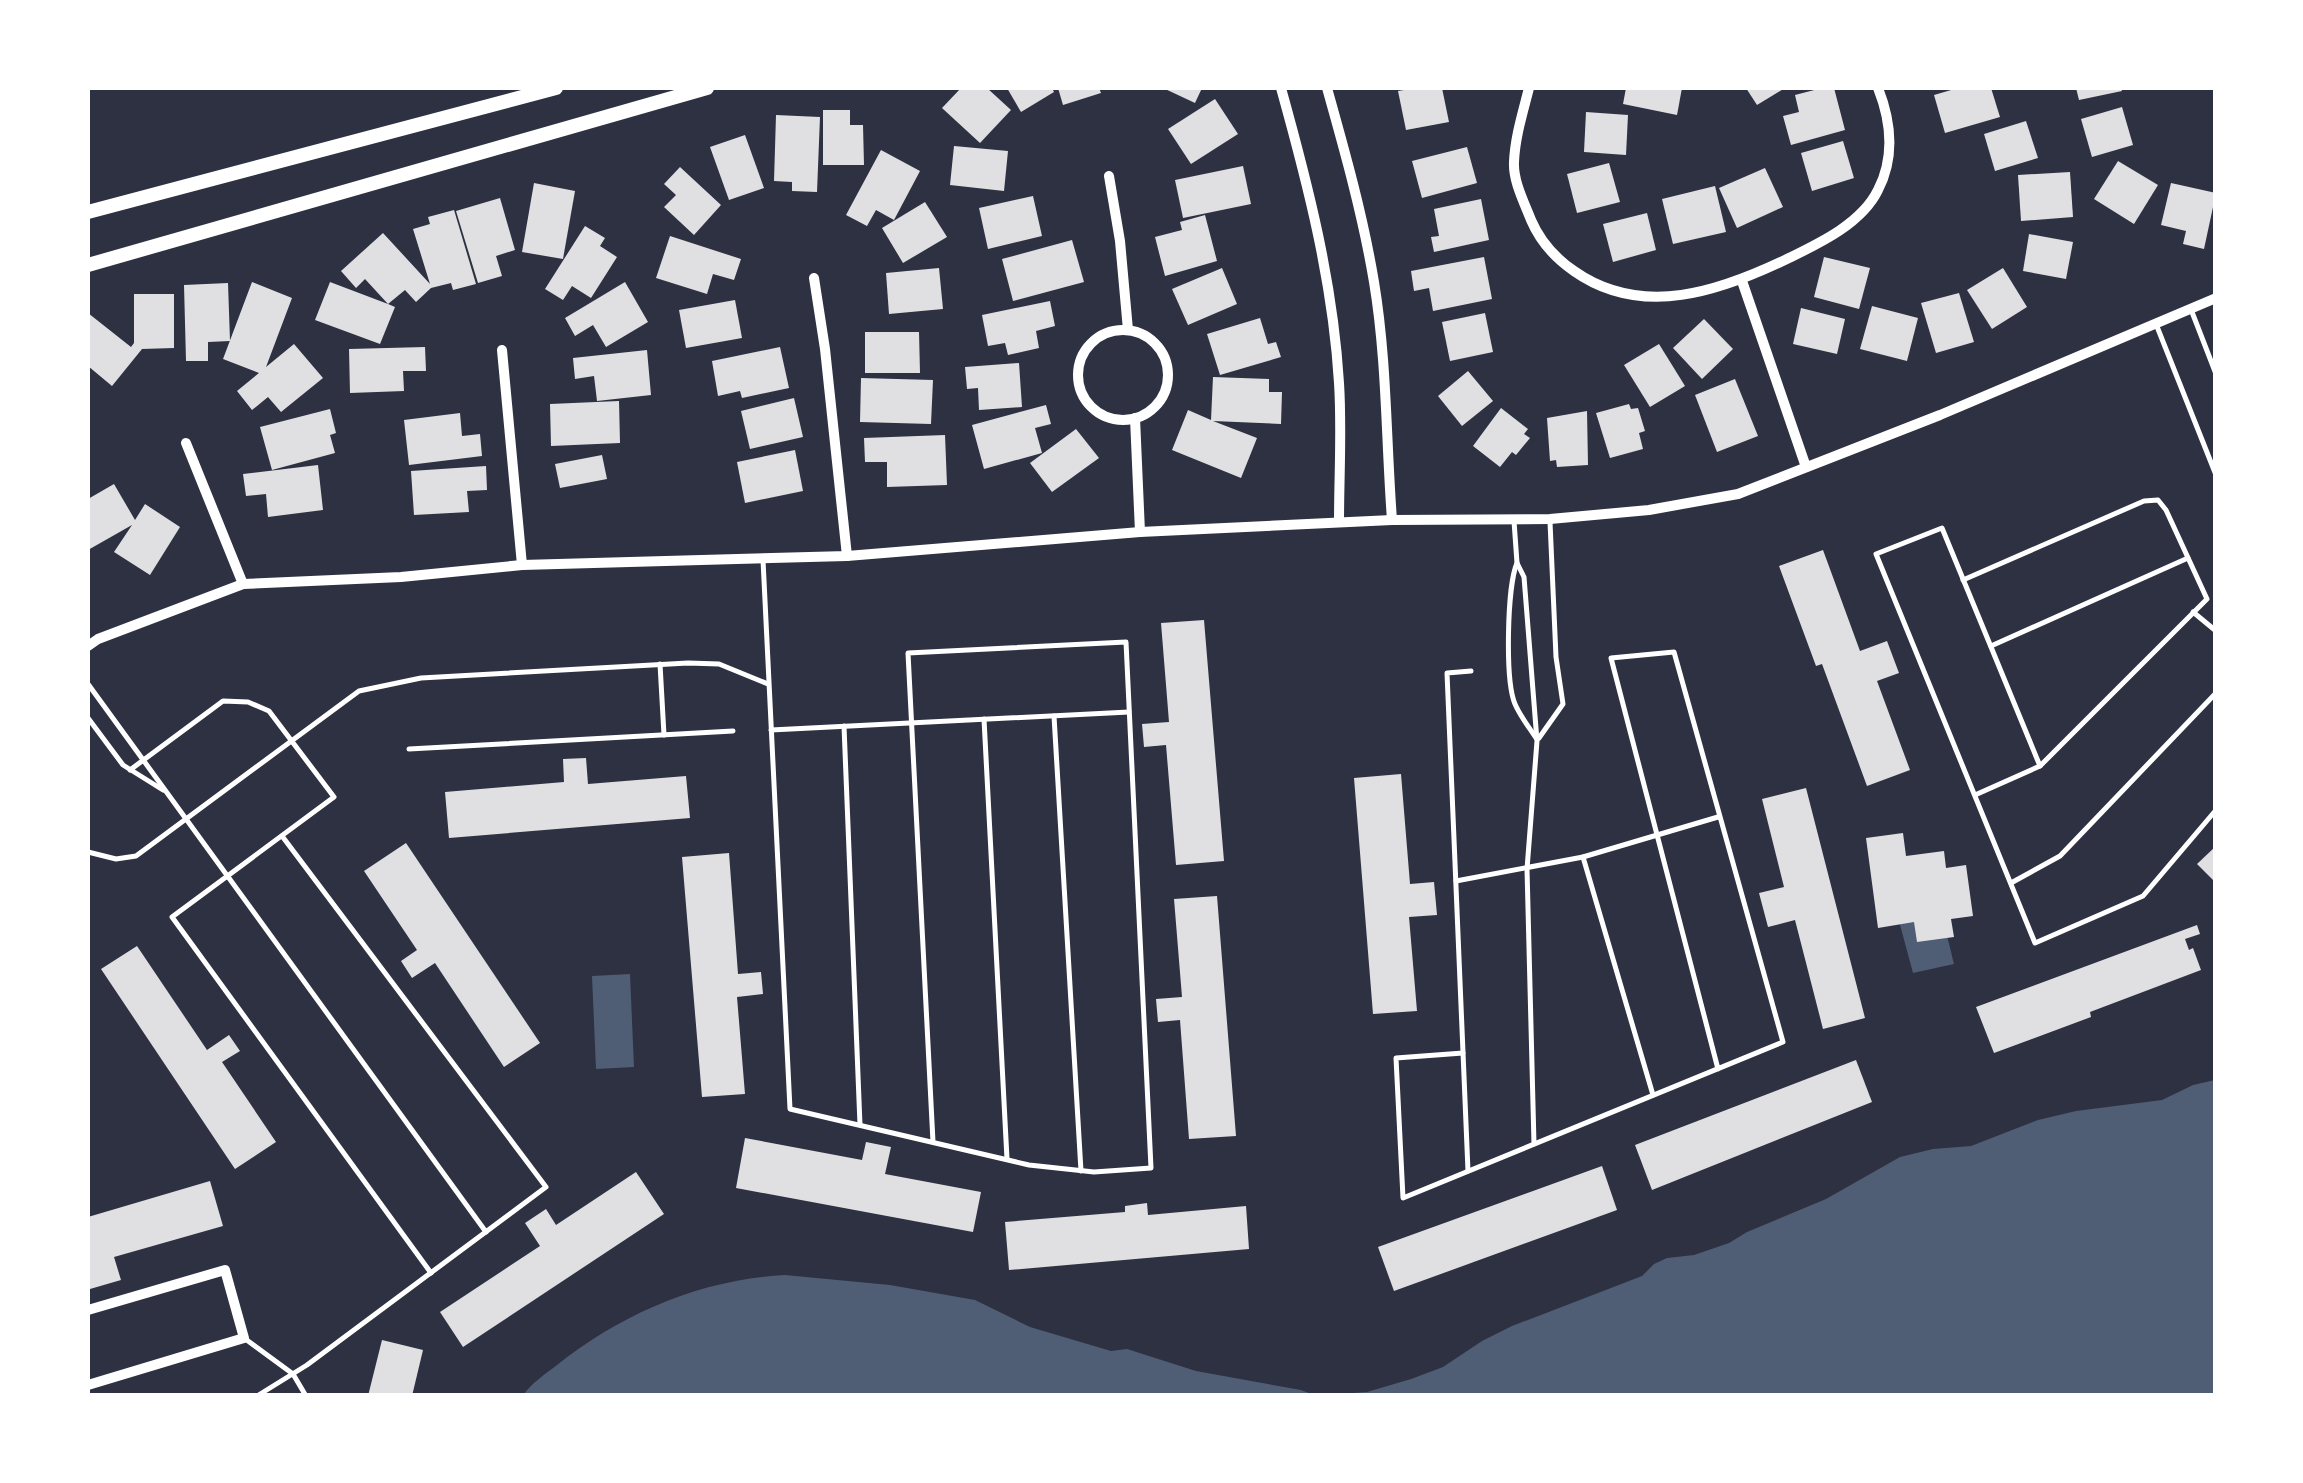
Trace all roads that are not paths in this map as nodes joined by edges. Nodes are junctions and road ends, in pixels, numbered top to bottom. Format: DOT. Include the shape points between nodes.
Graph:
graph roads {
  1 [pos="556,88"];
  2 [pos="707,88"];
  3 [pos="1281,88"];
  4 [pos="1327,88"];
  5 [pos="1529,88"];
  6 [pos="1878,88"];
  7 [pos="1108,176"];
  8 [pos="88,212"];
  9 [pos="88,265"];
  10 [pos="814,278"];
  11 [pos="1742,281"];
  12 [pos="2216,298"];
  13 [pos="2190,309"];
  14 [pos="2156,324"];
  15 [pos="1128,330"];
  16 [pos="502,350"];
  17 [pos="2216,374"];
  18 [pos="1135,418"];
  19 [pos="186,443"];
  20 [pos="1806,467"];
  21 [pos="2216,475"];
  22 [pos="1514,518"];
  23 [pos="1550,519"];
  24 [pos="1392,520"];
  25 [pos="1339,522"];
  26 [pos="1140,532"];
  27 [pos="847,556"];
  28 [pos="763,558"];
  29 [pos="2188,558"];
  30 [pos="1517,563"];
  31 [pos="522,565"];
  32 [pos="1964,580"];
  33 [pos="243,584"];
  34 [pos="2194,612"];
  35 [pos="2216,631"];
  36 [pos="88,646"];
  37 [pos="1990,646"];
  38 [pos="660,664"];
  39 [pos="1471,671"];
  40 [pos="88,684"];
  41 [pos="769,684"];
  42 [pos="2216,693"];
  43 [pos="1129,712"];
  44 [pos="1054,716"];
  45 [pos="88,718"];
  46 [pos="984,719"];
  47 [pos="912,723"];
  48 [pos="844,726"];
  49 [pos="771,730"];
  50 [pos="733,731"];
  51 [pos="664,736"];
  52 [pos="1537,740"];
  53 [pos="292,741"];
  54 [pos="408,749"];
  55 [pos="143,760"];
  56 [pos="2040,766"];
  57 [pos="130,770"];
  58 [pos="166,792"];
  59 [pos="1975,795"];
  60 [pos="2216,810"];
  61 [pos="1718,817"];
  62 [pos="186,819"];
  63 [pos="282,836"];
  64 [pos="1658,836"];
  65 [pos="88,852"];
  66 [pos="1583,857"];
  67 [pos="1526,869"];
  68 [pos="228,876"];
  69 [pos="1456,881"];
  70 [pos="2011,884"];
  71 [pos="1463,1053"];
  72 [pos="1718,1069"];
  73 [pos="1653,1095"];
  74 [pos="860,1125"];
  75 [pos="933,1142"];
  76 [pos="1534,1144"];
  77 [pos="1007,1160"];
  78 [pos="1081,1170"];
  79 [pos="1468,1171"];
  80 [pos="486,1232"];
  81 [pos="430,1273"];
  82 [pos="88,1310"];
  83 [pos="244,1338"];
  84 [pos="293,1374"];
  85 [pos="88,1385"];
  86 [pos="257,1396"];
  87 [pos="306,1396"];
  1 -- 8 [label="main road"];
  2 -- 9 [label="main road"];
  3 -- 25 [label="street" via="1324,257 1334,325"];
  4 -- 24 [label="street" via="1374,284"];
  5 -- 11 [label="street" via="1514,166 1536,232 1557,258 1620,295 1663,298"];
  6 -- 11 [label="street" via="1890,156 1878,192 1848,225"];
  7 -- 15 [label="street"];
  10 -- 27 [label="street"];
  11 -- 20 [label="street"];
  12 -- 13 [label="street"];
  13 -- 14 [label="street"];
  13 -- 17 [label="lane"];
  14 -- 20 [label="street"];
  14 -- 21 [label="lane"];
  15 -- 18 [label="street" via="1159,347 1168,376 1159,402"];
  15 -- 18 [label="street" via="1092,343 1079,384 1106,416"];
  16 -- 31 [label="street"];
  18 -- 26 [label="street"];
  19 -- 33 [label="street"];
  20 -- 23 [label="street" via="1738,494"];
  22 -- 23 [label="street"];
  22 -- 24 [label="street"];
  22 -- 30 [label="lane"];
  23 -- 52 [label="lane" via="1562,704"];
  24 -- 25 [label="street"];
  25 -- 26 [label="street"];
  26 -- 27 [label="street"];
  27 -- 28 [label="street"];
  28 -- 31 [label="street"];
  28 -- 41 [label="lane"];
  29 -- 32 [label="lane" via="2158,500"];
  29 -- 34 [label="lane" via="2207,598"];
  29 -- 37 [label="lane"];
  30 -- 52 [label="lane" via="1524,577"];
  30 -- 52 [label="lane" via="1511,578 1513,701"];
  31 -- 33 [label="street"];
  32 -- 37 [label="lane"];
  32 -- 59 [label="lane" via="1942,528 1876,554"];
  33 -- 36 [label="street"];
  34 -- 35 [label="lane"];
  34 -- 56 [label="lane"];
  37 -- 56 [label="lane"];
  38 -- 41 [label="lane" via="719,664"];
  38 -- 51 [label="lane"];
  38 -- 53 [label="lane" via="389,682 359,691"];
  39 -- 69 [label="lane" via="1447,673"];
  40 -- 55 [label="lane"];
  41 -- 49 [label="lane"];
  42 -- 70 [label="lane" via="2072,845"];
  43 -- 44 [label="lane"];
  43 -- 47 [label="lane" via="1126,642 908,653"];
  43 -- 78 [label="lane" via="1151,1168"];
  44 -- 46 [label="lane"];
  44 -- 78 [label="lane"];
  45 -- 57 [label="lane"];
  46 -- 47 [label="lane"];
  46 -- 77 [label="lane"];
  47 -- 48 [label="lane"];
  47 -- 75 [label="lane"];
  48 -- 49 [label="lane"];
  48 -- 74 [label="lane"];
  49 -- 74 [label="lane" via="790,1108"];
  50 -- 51 [label="lane"];
  51 -- 54 [label="lane"];
  52 -- 67 [label="lane"];
  53 -- 55 [label="lane" via="268,710 223,701"];
  53 -- 62 [label="lane"];
  53 -- 63 [label="lane" via="334,798"];
  55 -- 57 [label="lane"];
  55 -- 58 [label="lane"];
  56 -- 59 [label="lane"];
  57 -- 58 [label="lane"];
  58 -- 62 [label="lane"];
  59 -- 70 [label="lane"];
  60 -- 70 [label="lane" via="2144,896 2035,942"];
  61 -- 64 [label="lane"];
  61 -- 64 [label="lane" via="1674,652 1611,658"];
  61 -- 72 [label="lane" via="1783,1042"];
  62 -- 65 [label="lane" via="136,856 116,860"];
  62 -- 68 [label="lane"];
  63 -- 68 [label="lane"];
  63 -- 80 [label="lane" via="546,1187"];
  64 -- 66 [label="lane"];
  64 -- 72 [label="lane"];
  66 -- 67 [label="lane"];
  66 -- 73 [label="lane"];
  67 -- 69 [label="lane"];
  67 -- 76 [label="lane"];
  68 -- 80 [label="lane"];
  68 -- 81 [label="lane" via="172,917"];
  69 -- 71 [label="lane"];
  71 -- 79 [label="lane"];
  71 -- 79 [label="lane" via="1396,1058 1404,1198"];
  72 -- 73 [label="lane"];
  73 -- 76 [label="lane"];
  74 -- 75 [label="lane"];
  75 -- 77 [label="lane"];
  76 -- 79 [label="lane"];
  77 -- 78 [label="lane"];
  80 -- 81 [label="lane"];
  81 -- 84 [label="lane"];
  82 -- 83 [label="street" via="225,1270"];
  83 -- 84 [label="lane"];
  83 -- 85 [label="street"];
  84 -- 86 [label="lane"];
  84 -- 87 [label="lane"];
}
